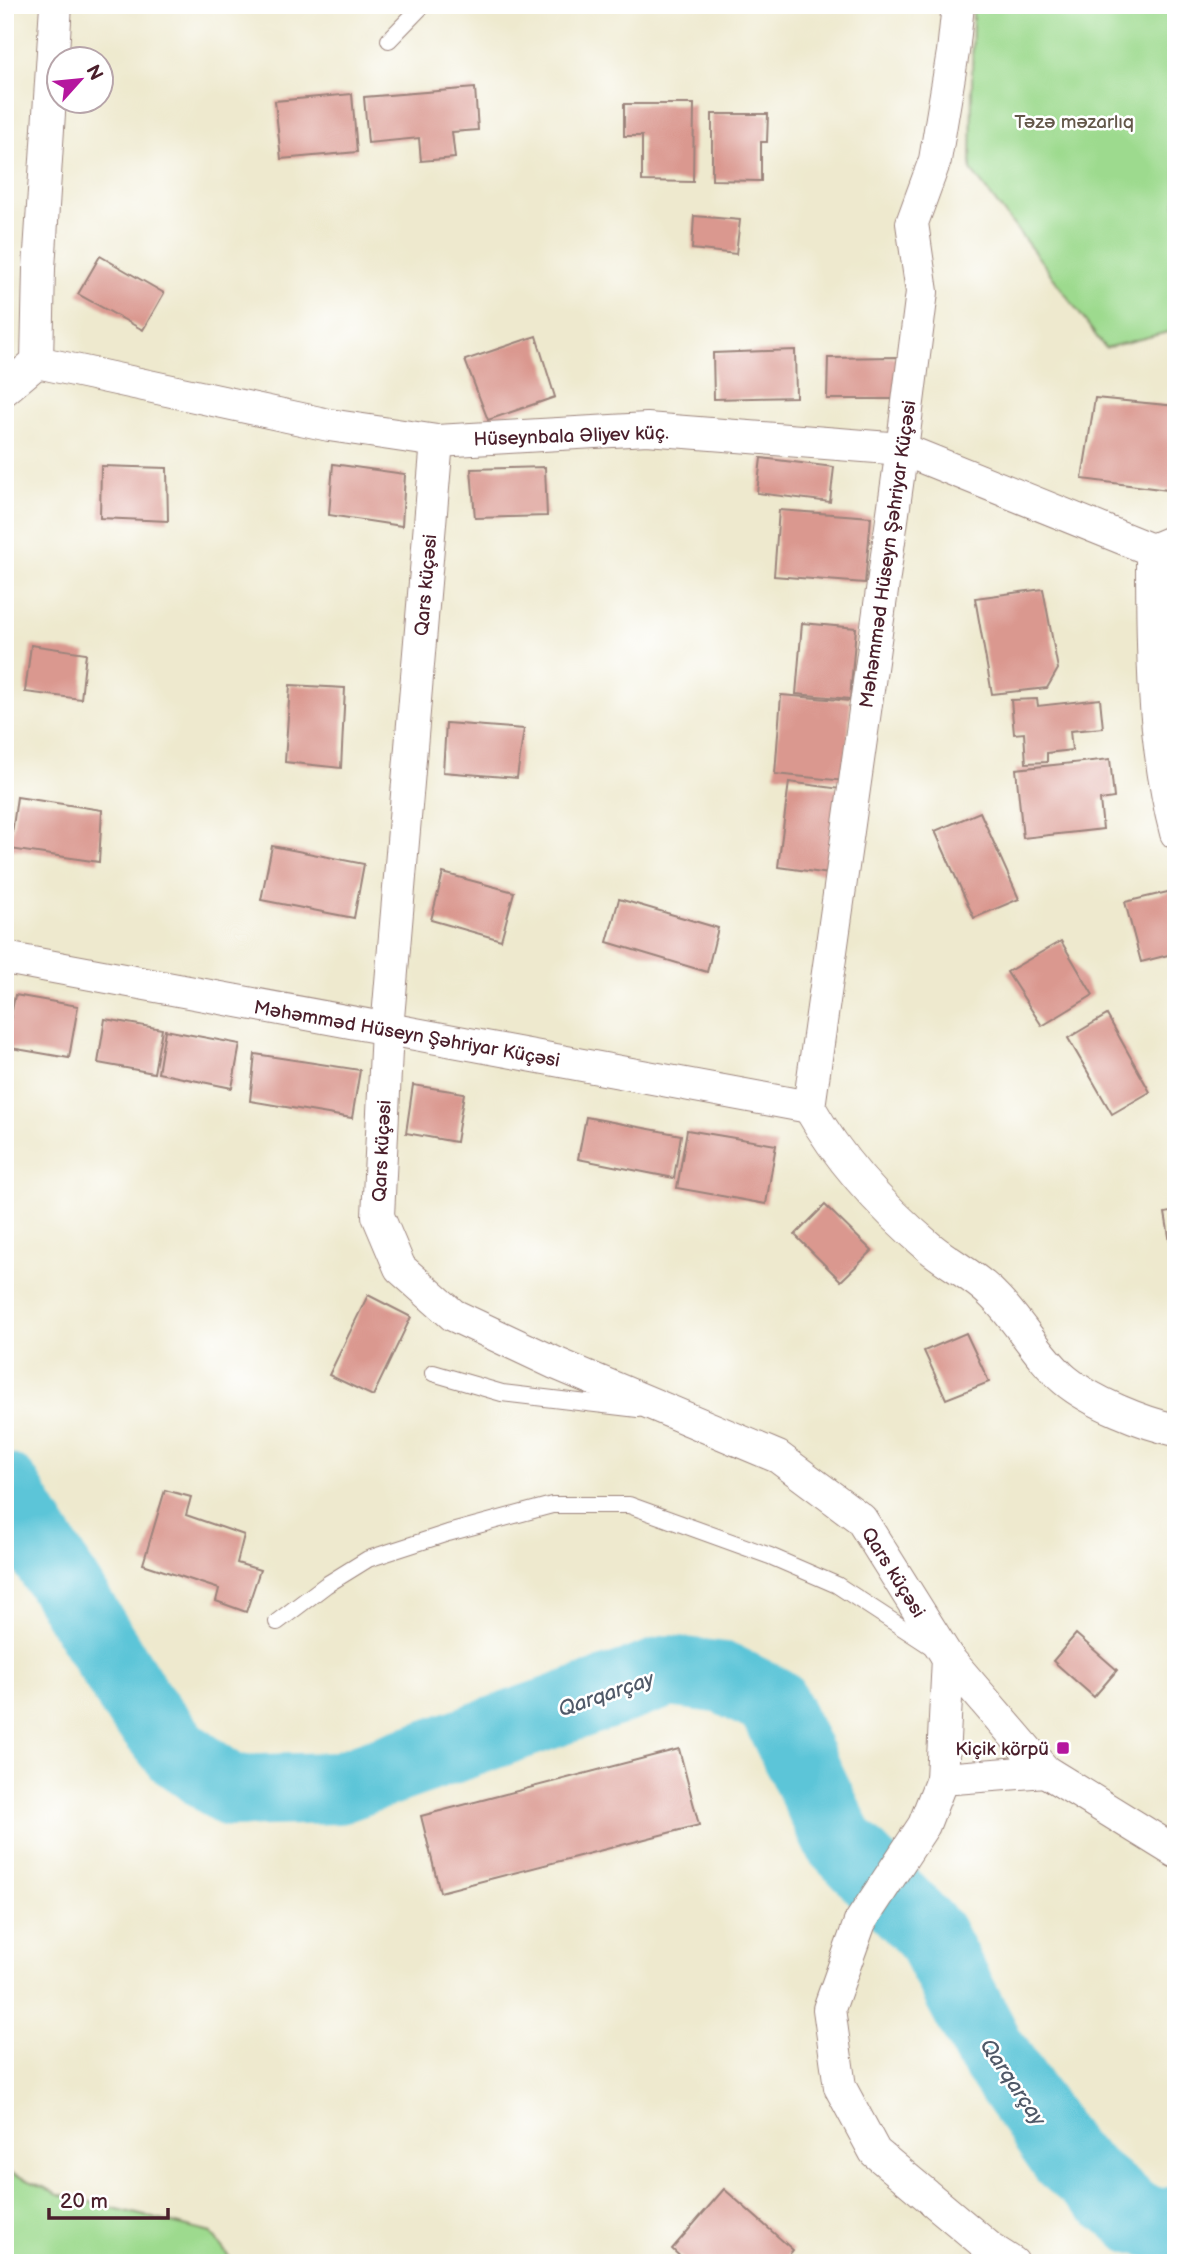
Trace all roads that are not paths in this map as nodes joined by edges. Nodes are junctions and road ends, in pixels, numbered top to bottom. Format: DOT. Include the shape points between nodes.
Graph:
graph roads {
  1 [pos="56,5"];
  2 [pos="423,5"];
  3 [pos="958,5"];
  4 [pos="388,40"];
  5 [pos="37,362"];
  6 [pos="5,389"];
  7 [pos="437,441"];
  8 [pos="902,449"];
  9 [pos="1164,545"];
  10 [pos="1176,833"];
  11 [pos="5,958"];
  12 [pos="387,1030"];
  13 [pos="808,1107"];
  14 [pos="433,1373"];
  15 [pos="675,1414"];
  16 [pos="1176,1430"];
  17 [pos="277,1622"];
  18 [pos="948,1658"];
  19 [pos="1045,1771"];
  20 [pos="942,1779"];
  21 [pos="1176,1852"];
  22 [pos="1013,2263"];
  1 -- 5 [label="street"];
  2 -- 4 [label="lane"];
  3 -- 8 [label="street, Məhəmməd Hüseyn Şəhriyar Küçəsi" via="935,160 912,223 922,292"];
  5 -- 6 [label="street"];
  5 -- 7 [label="street, Hüseynbala Əliyev küç." via="328,425"];
  7 -- 8 [label="street, Hüseynbala Əliyev küç." via="647,429"];
  7 -- 12 [label="street, Qars küçəsi"];
  8 -- 9 [label="street, Hüseynbala Əliyev küç."];
  8 -- 13 [label="street, Məhəmməd Hüseyn Şəhriyar Küçəsi"];
  9 -- 10 [label="street" via="1153,663 1166,794"];
  11 -- 12 [label="street, Məhəmməd Hüseyn Şəhriyar Küçəsi"];
  12 -- 13 [label="street, Məhəmməd Hüseyn Şəhriyar Küçəsi"];
  12 -- 15 [label="street, Qars küçəsi" via="378,1216 400,1268 453,1315"];
  13 -- 16 [label="street" via="891,1214 992,1293 1065,1381 1100,1402"];
  14 -- 15 [label="lane" via="502,1393"];
  15 -- 18 [label="street, Qars küçəsi" via="778,1457 861,1519"];
  17 -- 18 [label="lane" via="368,1559 552,1505 629,1505 837,1585"];
  18 -- 19 [label="street, Qars küçəsi"];
  18 -- 20 [label="street"];
  19 -- 20 [label="street"];
  19 -- 21 [label="street"];
  20 -- 22 [label="street" via="924,1825 860,1922 830,2009 840,2087 874,2152"];
}
